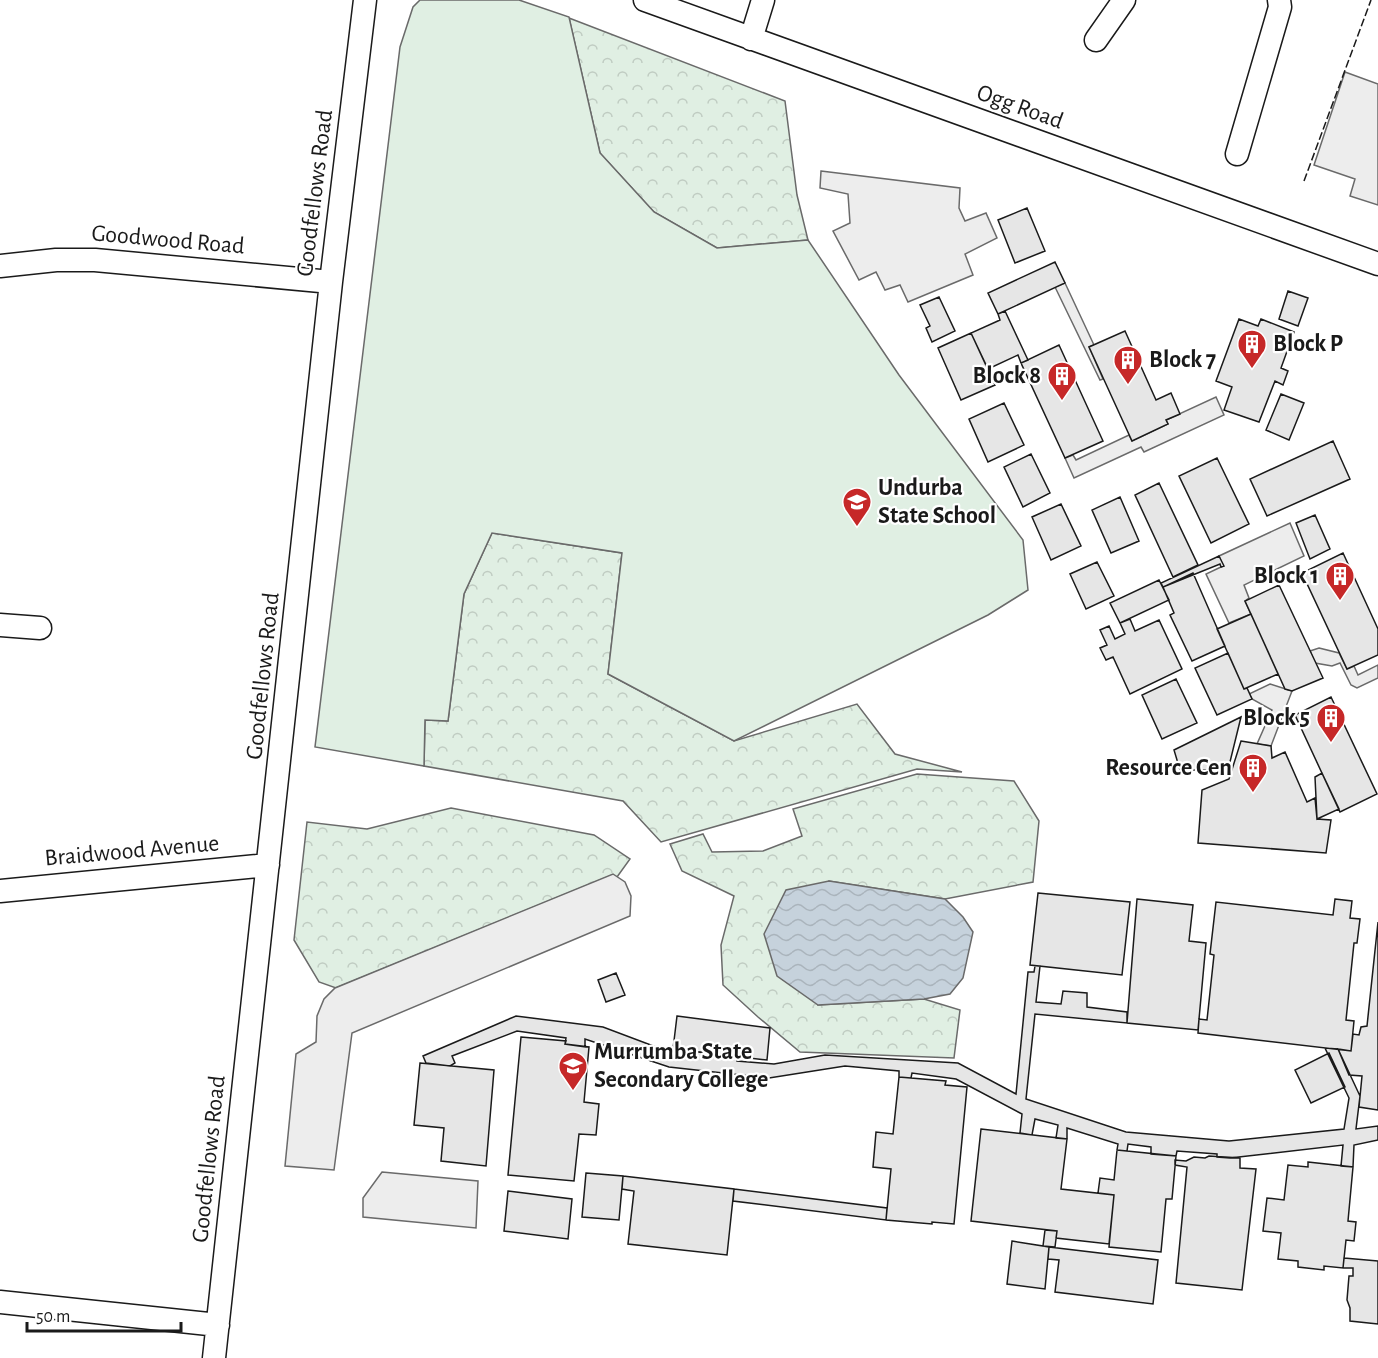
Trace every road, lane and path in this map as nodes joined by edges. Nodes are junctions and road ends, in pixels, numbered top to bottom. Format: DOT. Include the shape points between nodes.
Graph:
graph roads {
  1 [pos="364,0"];
  2 [pos="645,0"];
  3 [pos="763,0"];
  4 [pos="1124,0"];
  5 [pos="1279,0"];
  6 [pos="751,39"];
  7 [pos="1096,40"];
  8 [pos="1237,154"];
  9 [pos="1378,264"];
  10 [pos="0,266"];
  11 [pos="332,282"];
  12 [pos="0,625"];
  13 [pos="40,628"];
  14 [pos="268,866"];
  15 [pos="0,891"];
  16 [pos="0,1302"];
  17 [pos="218,1325"];
  18 [pos="214,1358"];
  1 -- 11 [label="street, Goodfellows Road"];
  2 -- 6 [label="street, Ogg Road"];
  3 -- 6 [label="street"];
  4 -- 7 [label="street"];
  5 -- 8 [label="street"];
  6 -- 9 [label="street, Ogg Road"];
  10 -- 11 [label="street, Goodwood Road" via="95,260"];
  11 -- 14 [label="street, Goodfellows Road"];
  12 -- 13 [label="street"];
  14 -- 15 [label="street, Braidwood Avenue"];
  14 -- 17 [label="street, Goodfellows Road"];
  16 -- 17 [label="street"];
  17 -- 18 [label="street, Goodfellows Road"];
}
